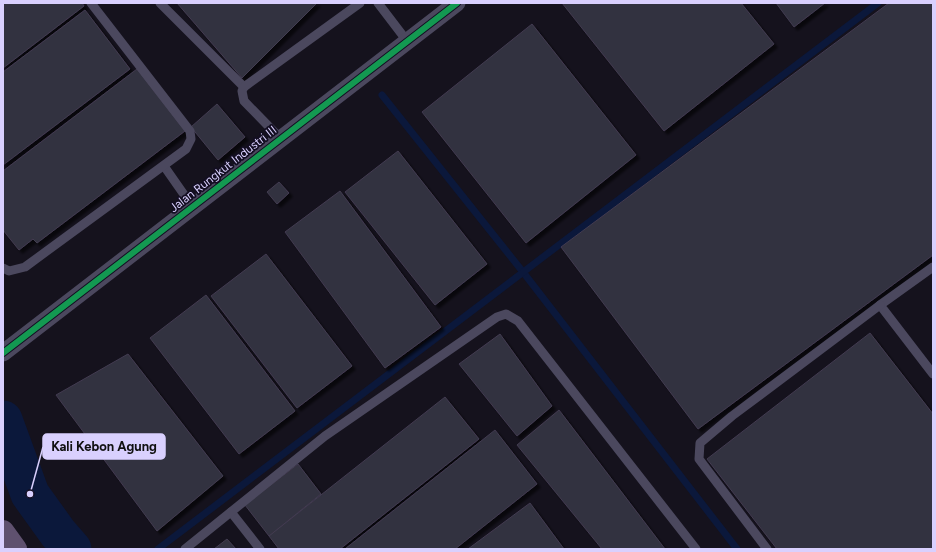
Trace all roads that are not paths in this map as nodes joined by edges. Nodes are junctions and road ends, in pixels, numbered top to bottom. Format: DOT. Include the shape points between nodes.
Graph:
graph roads {
  1 [pos="91,3"];
  2 [pos="160,3"];
  3 [pos="360,3"];
  4 [pos="378,3"];
  5 [pos="457,3"];
  6 [pos="407,41"];
  7 [pos="244,87"];
  8 [pos="280,138"];
  9 [pos="164,166"];
  10 [pos="192,206"];
  11 [pos="933,267"];
  12 [pos="3,268"];
  13 [pos="880,306"];
  14 [pos="3,353"];
  15 [pos="933,374"];
  16 [pos="231,512"];
  17 [pos="3,531"];
  18 [pos="16,549"];
  19 [pos="185,549"];
  20 [pos="260,549"];
  21 [pos="696,549"];
  22 [pos="767,549"];
  1 -- 9 [label="lane" via="190,131 191,139 186,149"];
  2 -- 7 [label="lane"];
  3 -- 7 [label="lane"];
  4 -- 6 [label="lane"];
  5 -- 6 [label="street, Jalan Rungkut Industri III"];
  6 -- 8 [label="street, Jalan Rungkut Industri III"];
  7 -- 8 [label="lane" via="244,101"];
  8 -- 10 [label="street, Jalan Rungkut Industri III"];
  9 -- 10 [label="lane"];
  9 -- 12 [label="lane" via="25,267 9,271"];
  10 -- 14 [label="street, Jalan Rungkut Industri III"];
  11 -- 13 [label="lane"];
  13 -- 15 [label="lane"];
  13 -- 22 [label="lane" via="732,416 700,443 699,459"];
  16 -- 19 [label="lane"];
  16 -- 20 [label="lane"];
  16 -- 21 [label="lane" via="325,436 497,317 506,314 518,321"];
  17 -- 18 [label="main road"];
}
